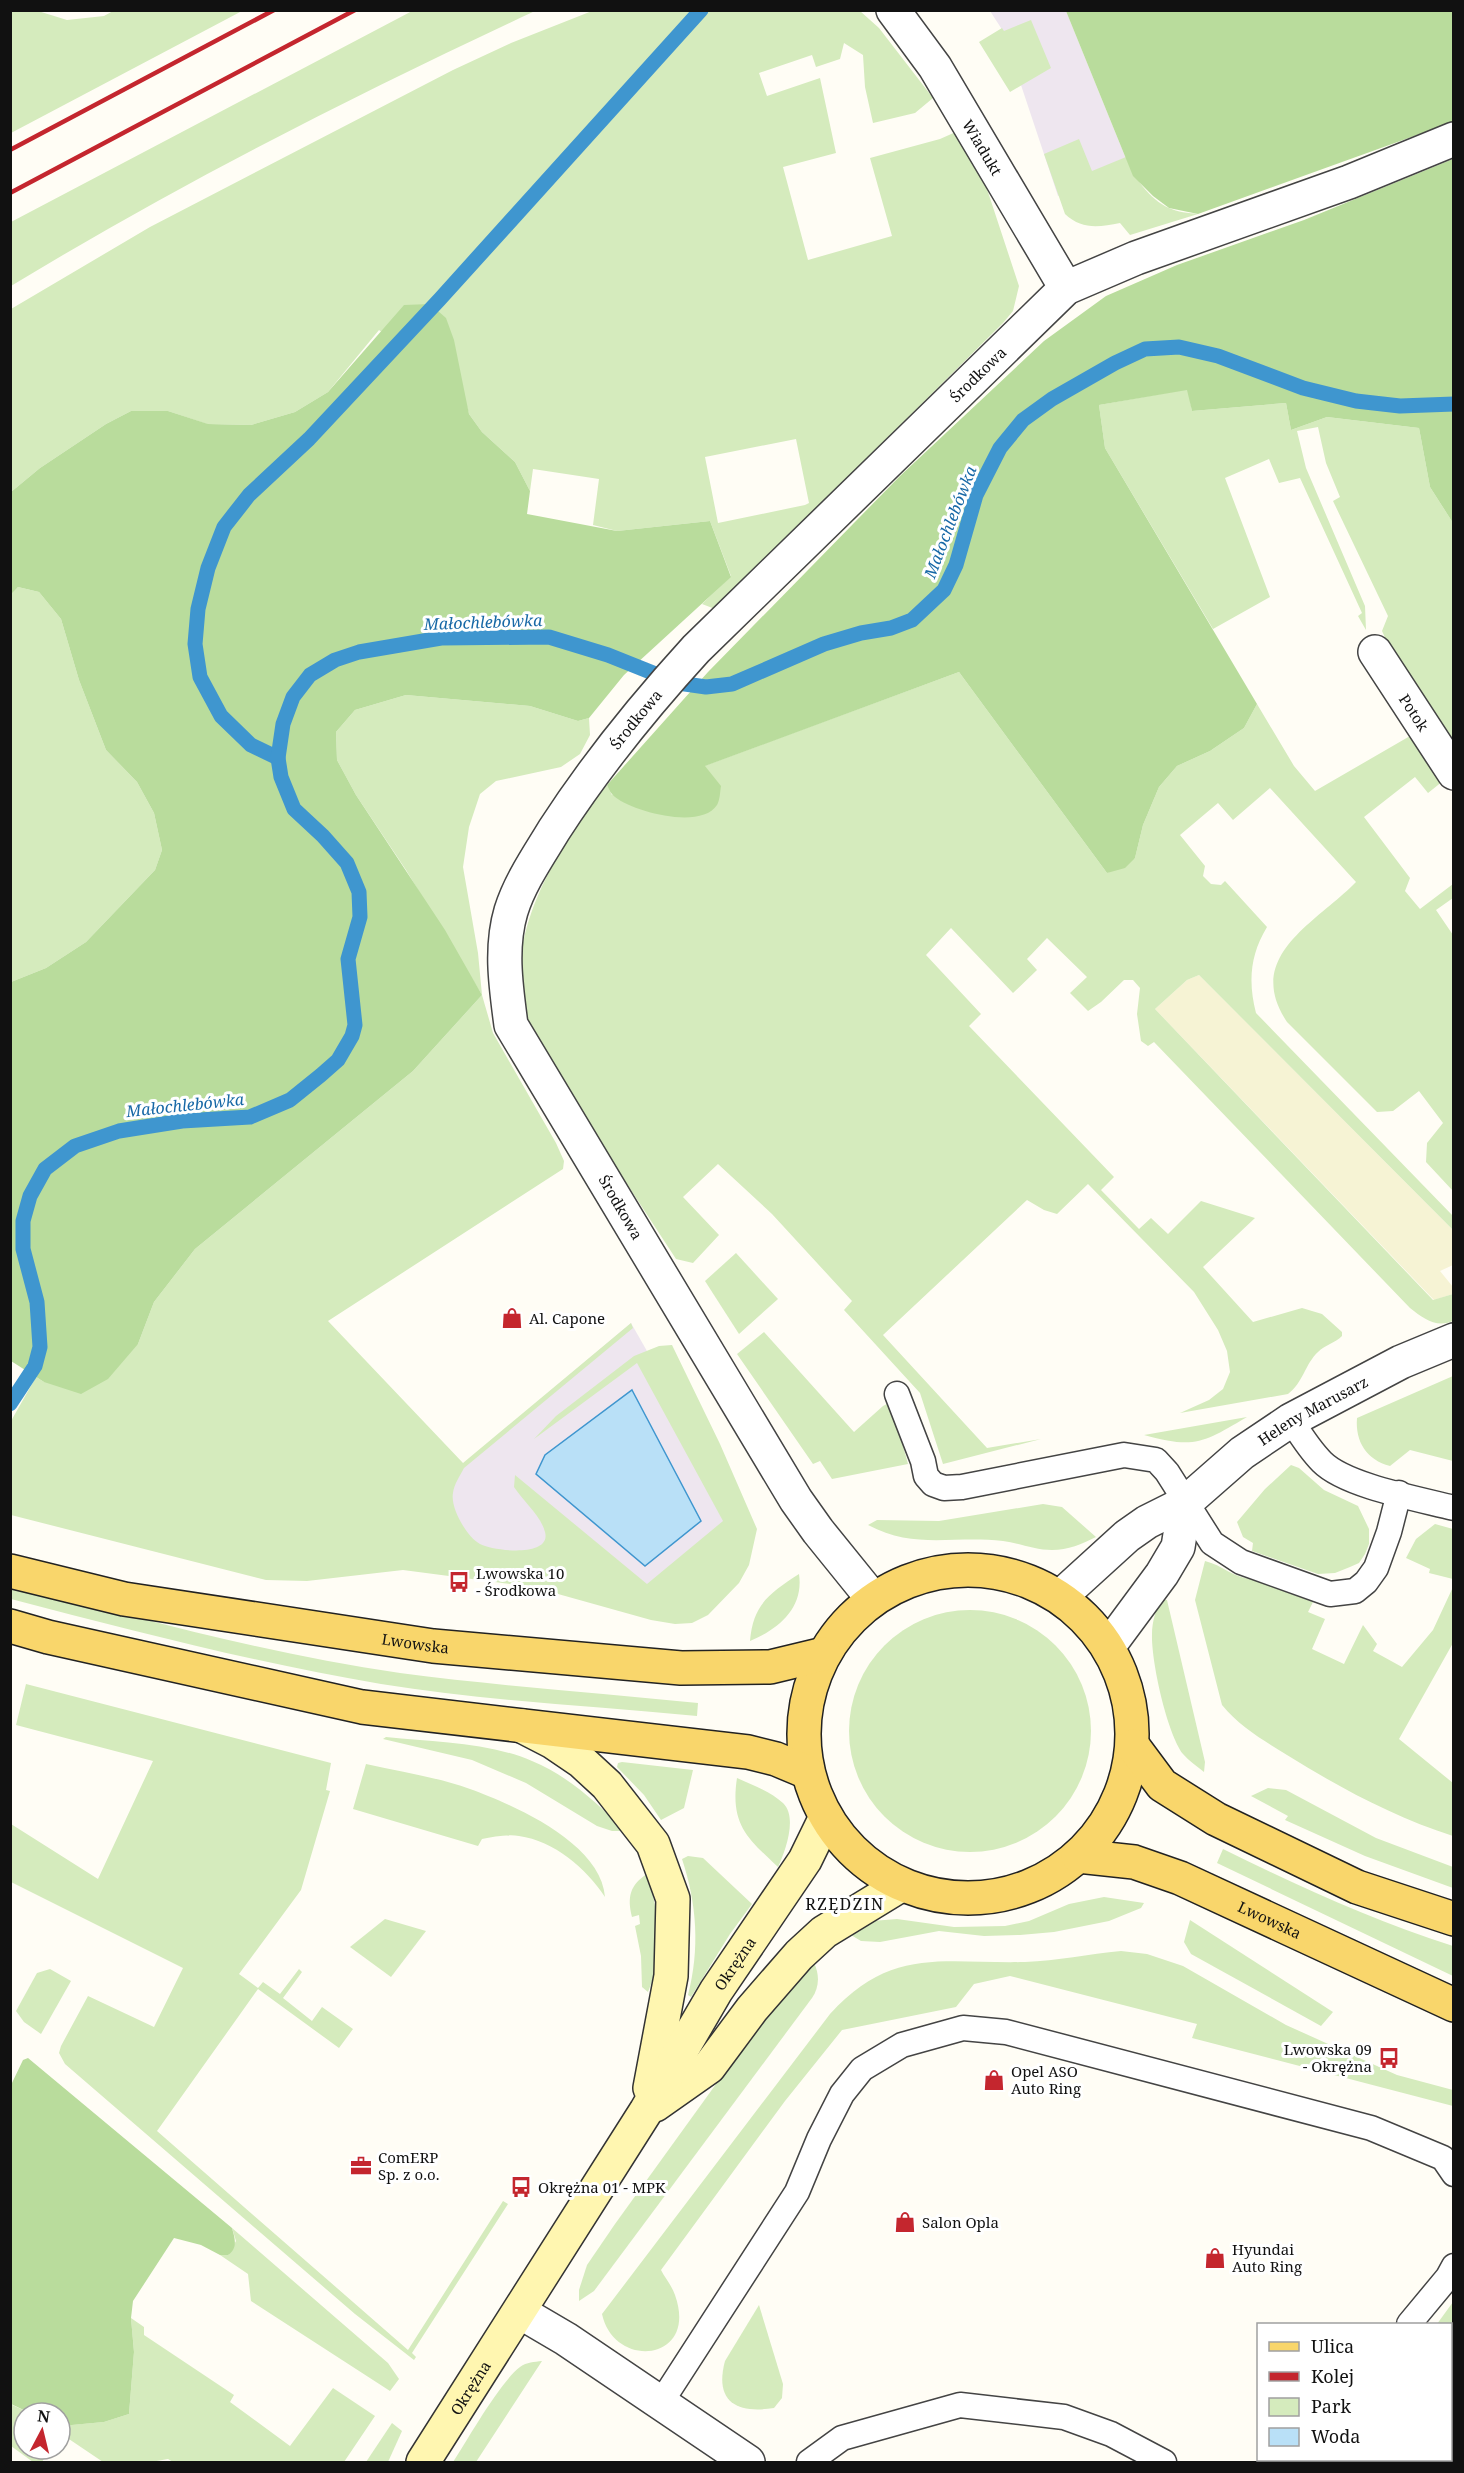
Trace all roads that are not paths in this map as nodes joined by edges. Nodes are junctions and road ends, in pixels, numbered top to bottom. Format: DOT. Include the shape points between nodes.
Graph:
graph roads {
  1 [pos="893,10"];
  2 [pos="1454,139"];
  3 [pos="1066,288"];
  4 [pos="1375,652"];
  5 [pos="1454,773"];
  6 [pos="1454,1340"];
  7 [pos="897,1394"];
  8 [pos="1291,1420"];
  9 [pos="1399,1493"];
  10 [pos="1185,1503"];
  11 [pos="1454,1508"];
  12 [pos="10,1571"];
  13 [pos="1060,1597"];
  14 [pos="873,1599"];
  15 [pos="10,1626"];
  16 [pos="1108,1647"];
  17 [pos="824,1654"];
  18 [pos="522,1726"];
  19 [pos="1133,1746"];
  20 [pos="807,1772"];
  21 [pos="826,1817"];
  22 [pos="1078,1857"];
  23 [pos="901,1885"];
  24 [pos="1454,1919"];
  25 [pos="1454,2005"];
  26 [pos="646,2111"];
  27 [pos="1454,2174"];
  28 [pos="1454,2266"];
  29 [pos="520,2312"];
  30 [pos="1411,2323"];
  31 [pos="660,2404"];
  32 [pos="423,2463"];
  33 [pos="748,2463"];
  34 [pos="809,2463"];
  35 [pos="1164,2463"];
  1 -- 3 [label="street, Wiadukt" via="935,67"];
  2 -- 3 [label="street, Środkowa"];
  3 -- 14 [label="street, Środkowa" via="696,650 648,702 584,785 535,861 512,910 505,947 512,1024 796,1500"];
  4 -- 5 [label="street, Potok"];
  6 -- 8 [label="street, Heleny Marusarz" via="1401,1362"];
  7 -- 10 [label="lane" via="926,1476 933,1484 963,1487 1124,1455 1156,1460"];
  8 -- 9 [label="lane" via="1323,1463 1346,1477"];
  8 -- 10 [label="street, Heleny Marusarz" via="1242,1453"];
  9 -- 10 [label="lane" via="1376,1568 1355,1591 1343,1594 1241,1562 1212,1543"];
  9 -- 11 [label="lane"];
  10 -- 13 [label="street, Heleny Marusarz" via="1127,1536"];
  10 -- 16 [label="street" via="1178,1547"];
  12 -- 17 [label="main road, Lwowska" via="124,1599 433,1646 681,1668 770,1666"];
  13 -- 14 [label="main road" via="1020,1578 977,1569 933,1573"];
  13 -- 16 [label="main road" via="1086,1619"];
  14 -- 17 [label="main road" via="842,1628"];
  15 -- 18 [label="main road" via="362,1707"];
  16 -- 19 [label="main road" via="1129,1700"];
  17 -- 20 [label="main road" via="805,1713"];
  18 -- 20 [label="main road" via="748,1752"];
  18 -- 26 [label="street" via="581,1761 607,1785 653,1844 673,1899 671,1976"];
  19 -- 22 [label="main road" via="1125,1786 1106,1824"];
  19 -- 24 [label="main road" via="1162,1785 1216,1819 1358,1887"];
  20 -- 21 [label="main road"];
  21 -- 23 [label="main road" via="842,1840 869,1865"];
  21 -- 26 [label="street, Okrężna" via="805,1860 716,1992"];
  22 -- 23 [label="main road" via="1039,1883 994,1897 946,1898"];
  22 -- 25 [label="main road, Lwowska" via="1134,1862 1180,1878"];
  23 -- 26 [label="street, Okrężna" via="824,1932 752,2009 709,2067"];
  26 -- 29 [label="street, Okrężna"];
  27 -- 31 [label="lane" via="1443,2158 1371,2128 1006,2032 963,2028 902,2045 862,2069 842,2094 796,2192"];
  28 -- 30 [label="lane"];
  29 -- 31 [label="street"];
  29 -- 32 [label="street, Okrężna"];
  31 -- 33 [label="street"];
  34 -- 35 [label="lane" via="842,2438 960,2405 1064,2417 1111,2434"];
}
